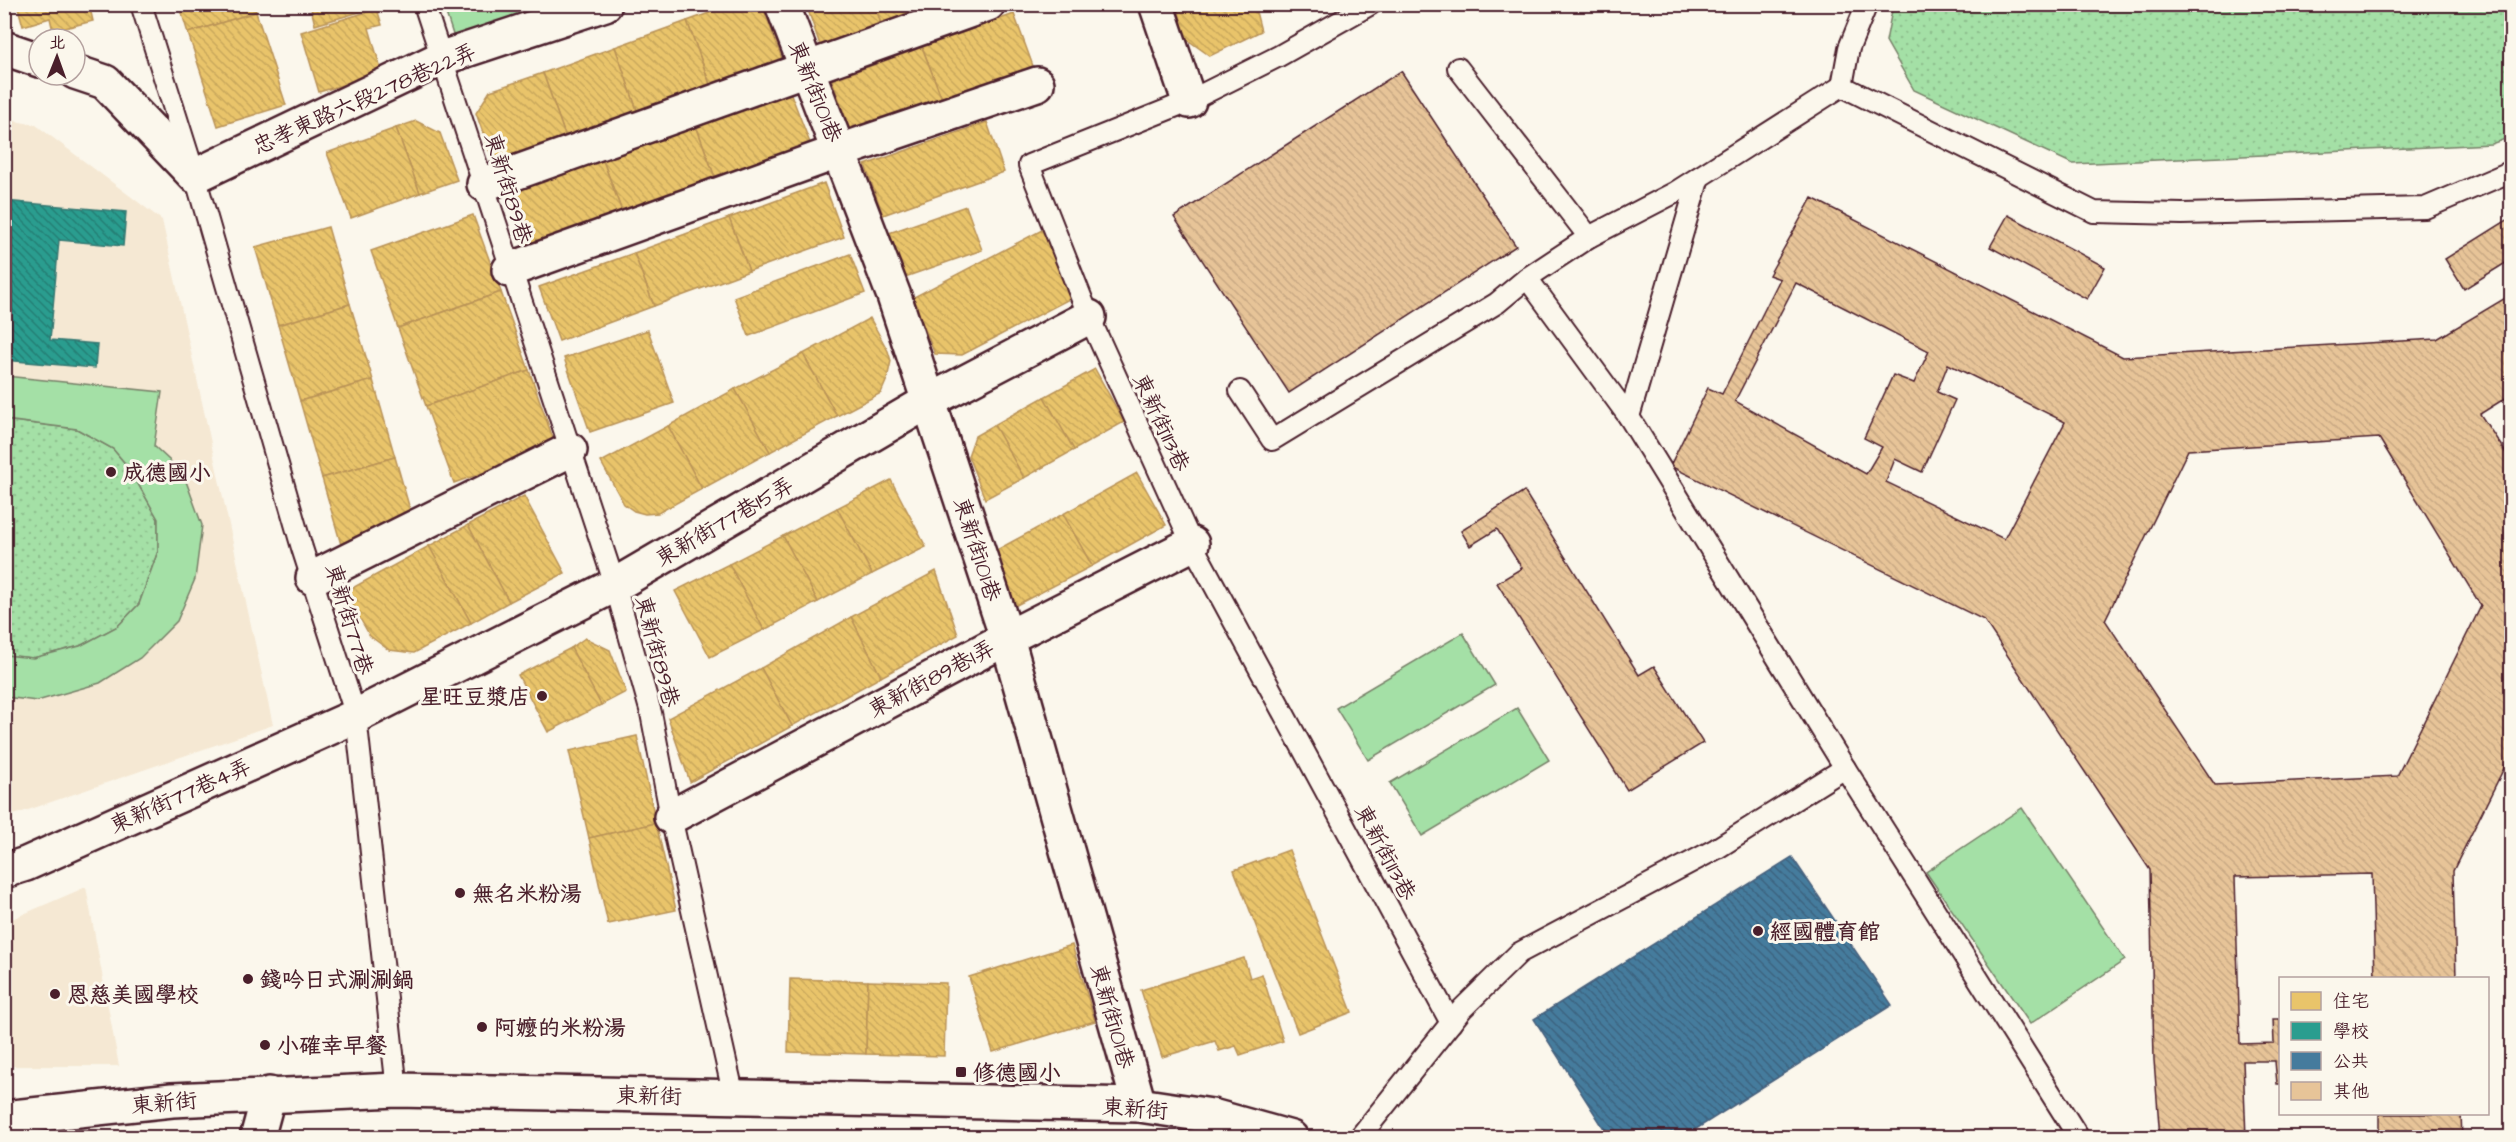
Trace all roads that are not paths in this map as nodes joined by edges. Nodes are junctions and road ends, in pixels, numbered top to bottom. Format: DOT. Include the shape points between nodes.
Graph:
graph roads {
  1 [pos="141,4"];
  2 [pos="424,4"];
  3 [pos="604,4"];
  4 [pos="782,4"];
  5 [pos="988,4"];
  6 [pos="1156,4"];
  7 [pos="1371,4"];
  8 [pos="1867,4"];
  9 [pos="4,48"];
  10 [pos="27,56"];
  11 [pos="442,57"];
  12 [pos="807,68"];
  13 [pos="1458,68"];
  14 [pos="87,76"];
  15 [pos="1037,84"];
  16 [pos="1842,86"];
  17 [pos="1189,101"];
  18 [pos="840,150"];
  19 [pos="2511,171"];
  20 [pos="195,176"];
  21 [pos="1699,177"];
  22 [pos="484,184"];
  23 [pos="1589,237"];
  24 [pos="509,270"];
  25 [pos="1527,278"];
  26 [pos="1089,317"];
  27 [pos="1240,391"];
  28 [pos="929,401"];
  29 [pos="1629,417"];
  30 [pos="570,450"];
  31 [pos="1192,544"];
  32 [pos="313,578"];
  33 [pos="615,585"];
  34 [pos="1007,638"];
  35 [pos="356,716"];
  36 [pos="1845,768"];
  37 [pos="671,817"];
  38 [pos="4,871"];
  39 [pos="1451,1023"];
  40 [pos="397,1090"];
  41 [pos="269,1094"];
  42 [pos="734,1097"];
  43 [pos="1138,1105"];
  44 [pos="4,1118"];
  45 [pos="1243,1130"];
  46 [pos="257,1137"];
  47 [pos="1292,1137"];
  48 [pos="1359,1137"];
  49 [pos="2079,1137"];
  1 -- 20 [label="lane, 東新街77巷"];
  2 -- 11 [label="lane, 東新街89巷"];
  3 -- 11 [label="street, 忠孝東路六段278巷22弄"];
  4 -- 12 [label="street, 東新街101巷"];
  5 -- 12 [label="street"];
  6 -- 17 [label="street"];
  7 -- 17 [label="lane, 東新街113巷"];
  8 -- 16 [label="lane" via="1849,48"];
  9 -- 10 [label="street"];
  11 -- 20 [label="street, 忠孝東路六段278巷22弄"];
  11 -- 22 [label="lane, 東新街89巷"];
  12 -- 18 [label="street, 東新街101巷"];
  12 -- 22 [label="street"];
  13 -- 23 [label="lane"];
  14 -- 20 [label="street" via="105,82"];
  15 -- 18 [label="street"];
  16 -- 19 [label="lane" via="2094,212 2182,214 2425,208"];
  16 -- 21 [label="lane"];
  17 -- 26 [label="lane, 東新街113巷" via="1029,165"];
  18 -- 24 [label="street"];
  18 -- 28 [label="street, 東新街101巷"];
  20 -- 32 [label="lane, 東新街77巷"];
  21 -- 23 [label="lane"];
  21 -- 29 [label="lane"];
  22 -- 24 [label="lane, 東新街89巷"];
  23 -- 25 [label="lane"];
  24 -- 30 [label="lane, 東新街89巷"];
  25 -- 27 [label="lane" via="1497,303 1272,440"];
  25 -- 29 [label="lane"];
  26 -- 28 [label="street, 東新街77巷15弄"];
  26 -- 31 [label="lane, 東新街113巷"];
  28 -- 33 [label="street, 東新街77巷15弄"];
  28 -- 34 [label="street, 東新街101巷"];
  29 -- 36 [label="lane"];
  30 -- 32 [label="street"];
  30 -- 33 [label="lane, 東新街89巷"];
  31 -- 34 [label="street, 東新街89巷1弄"];
  31 -- 39 [label="lane, 東新街113巷"];
  32 -- 35 [label="lane, 東新街77巷"];
  33 -- 35 [label="street, 東新街77巷15弄"];
  33 -- 37 [label="lane, 東新街89巷" via="651,713"];
  34 -- 37 [label="street, 東新街89巷1弄"];
  34 -- 43 [label="street, 東新街101巷"];
  35 -- 38 [label="street, 東新街77巷4弄"];
  35 -- 40 [label="lane, 東新街77巷"];
  36 -- 39 [label="lane" via="1716,849 1519,953"];
  36 -- 49 [label="lane"];
  37 -- 42 [label="lane, 東新街89巷"];
  39 -- 48 [label="lane"];
  40 -- 41 [label="street, 東新街"];
  40 -- 42 [label="street, 東新街"];
  41 -- 44 [label="street, 東新街"];
  41 -- 46 [label="street"];
  42 -- 43 [label="street, 東新街"];
  43 -- 45 [label="street, 東新街"];
  45 -- 47 [label="street, 東新街"];
}
